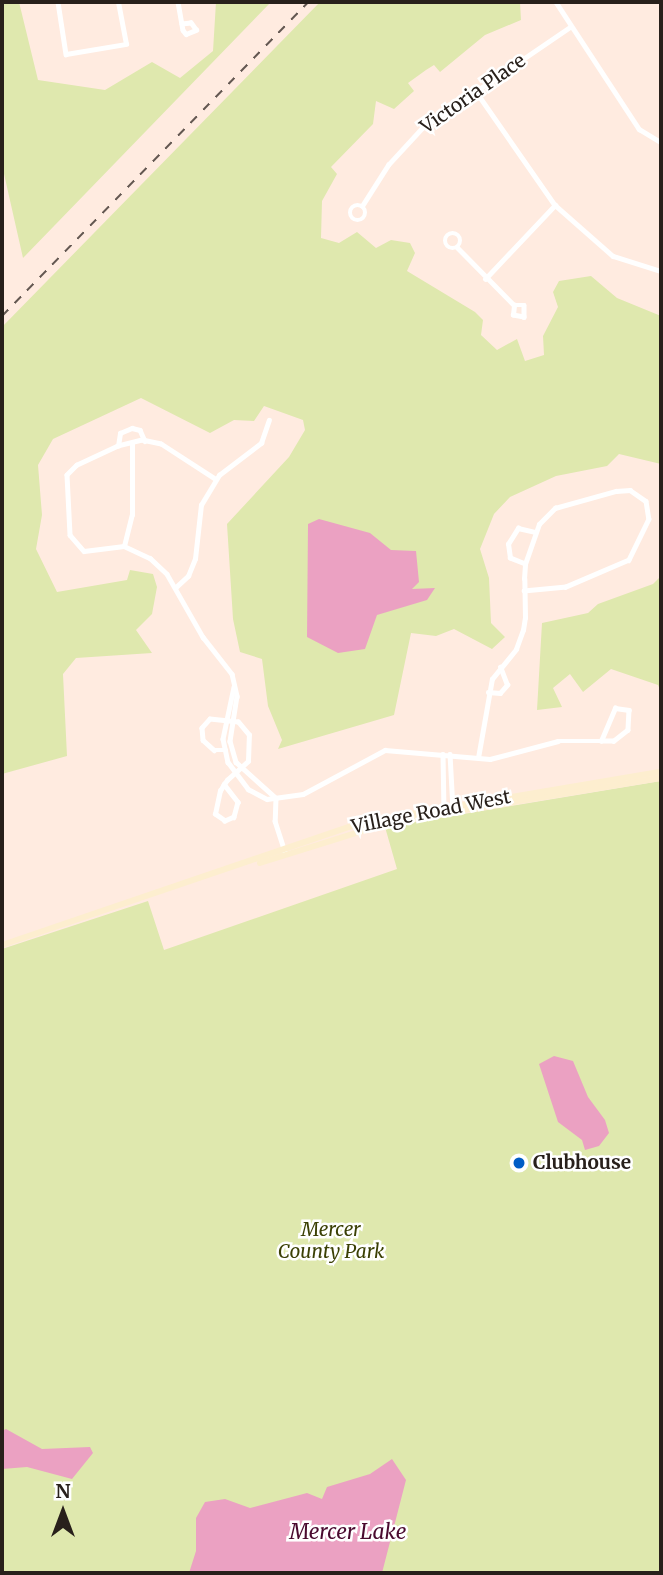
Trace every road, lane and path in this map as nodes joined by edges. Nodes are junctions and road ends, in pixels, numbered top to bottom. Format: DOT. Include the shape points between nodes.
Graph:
graph roads {
  1 [pos="58,2"];
  2 [pos="118,2"];
  3 [pos="178,2"];
  4 [pos="556,2"];
  5 [pos="182,24"];
  6 [pos="570,27"];
  7 [pos="475,90"];
  8 [pos="661,142"];
  9 [pos="555,205"];
  10 [pos="362,206"];
  11 [pos="457,247"];
  12 [pos="661,271"];
  13 [pos="485,279"];
  14 [pos="514,305"];
  15 [pos="269,419"];
  16 [pos="145,441"];
  17 [pos="132,443"];
  18 [pos="118,446"];
  19 [pos="215,479"];
  20 [pos="536,532"];
  21 [pos="124,546"];
  22 [pos="525,564"];
  23 [pos="175,587"];
  24 [pos="524,591"];
  25 [pos="500,667"];
  26 [pos="488,692"];
  27 [pos="230,720"];
  28 [pos="601,741"];
  29 [pos="228,749"];
  30 [pos="443,754"];
  31 [pos="450,754"];
  32 [pos="478,758"];
  33 [pos="241,769"];
  34 [pos="661,772"];
  35 [pos="235,774"];
  36 [pos="661,778"];
  37 [pos="224,784"];
  38 [pos="276,798"];
  39 [pos="453,809"];
  40 [pos="444,811"];
  41 [pos="286,852"];
  42 [pos="2,945"];
  1 -- 2 [label="street" via="66,54 126,44"];
  3 -- 5 [label="street"];
  4 -- 6 [label="street"];
  6 -- 7 [label="street, Victoria Place"];
  6 -- 8 [label="street" via="639,129"];
  7 -- 9 [label="street"];
  7 -- 10 [label="street, Victoria Place" via="410,139"];
  9 -- 12 [label="street" via="613,256"];
  9 -- 13 [label="street"];
  11 -- 13 [label="street"];
  13 -- 14 [label="street"];
  15 -- 19 [label="street" via="261,443"];
  16 -- 17 [label="street"];
  16 -- 18 [label="street" via="141,430 132,428 120,433"];
  16 -- 19 [label="street" via="170,449"];
  17 -- 18 [label="street"];
  17 -- 21 [label="street" via="132,515"];
  18 -- 21 [label="street" via="70,470 65,487 70,535 78,548 91,553"];
  19 -- 23 [label="street" via="198,511 192,568"];
  20 -- 22 [label="street"];
  20 -- 22 [label="street" via="518,528 508,544 511,560"];
  20 -- 24 [label="street" via="555,508 616,491 637,492 649,507 636,552 624,563 593,572 566,587"];
  21 -- 23 [label="street" via="159,565"];
  22 -- 24 [label="street"];
  23 -- 27 [label="street" via="203,637 229,667 235,686"];
  24 -- 25 [label="street" via="519,642"];
  25 -- 26 [label="street"];
  25 -- 26 [label="street" via="507,685 500,692"];
  26 -- 32 [label="street"];
  27 -- 29 [label="street"];
  27 -- 29 [label="street" via="210,719 202,728 206,745"];
  27 -- 33 [label="street" via="243,725 250,735 250,756"];
  28 -- 28 [label="street" via="614,741 628,730 629,710 615,708"];
  28 -- 32 [label="street" via="558,741 501,758"];
  29 -- 33 [label="street"];
  29 -- 35 [label="street"];
  30 -- 31 [label="street"];
  30 -- 38 [label="street" via="385,750 364,757 316,788"];
  30 -- 40 [label="street"];
  31 -- 32 [label="street"];
  31 -- 39 [label="street"];
  33 -- 35 [label="street"];
  33 -- 38 [label="street"];
  34 -- 39 [label="main road, Village Road West"];
  35 -- 37 [label="street"];
  35 -- 38 [label="street" via="257,794"];
  36 -- 39 [label="main road, Village Road West"];
  37 -- 37 [label="street" via="214,810 217,818 225,821 234,817 238,802"];
  38 -- 41 [label="street" via="275,821"];
  39 -- 40 [label="main road, Village Road West"];
  40 -- 41 [label="main road, Village Road West"];
  41 -- 42 [label="main road, Village Road West"];
}
